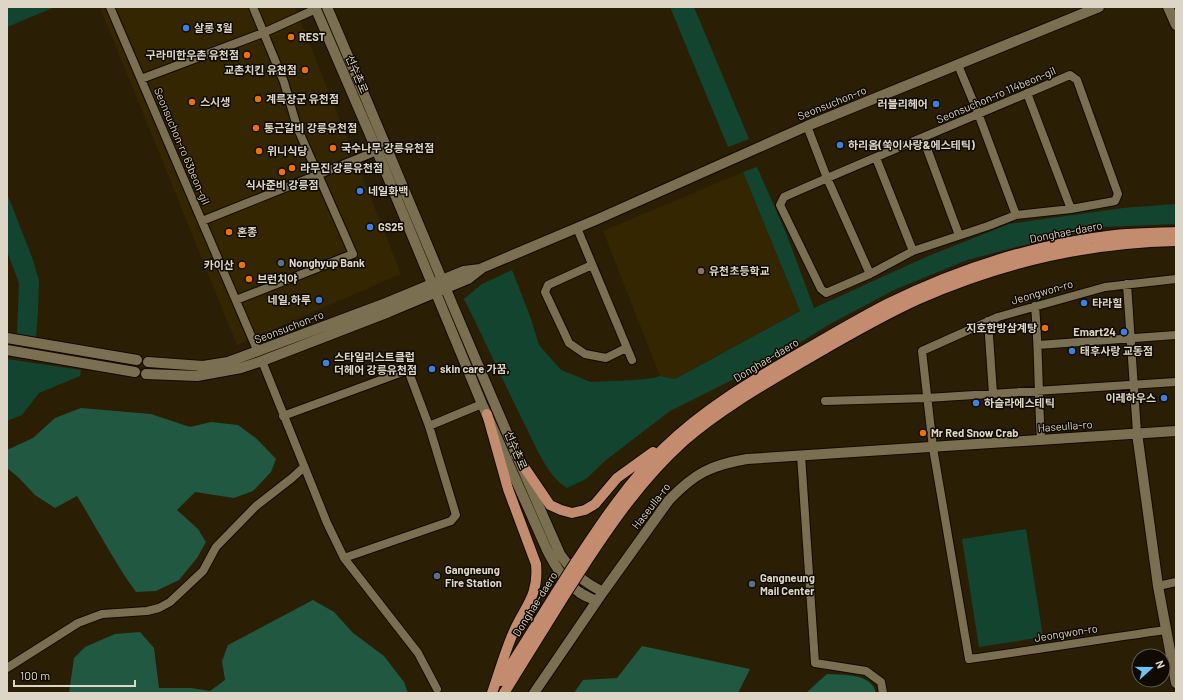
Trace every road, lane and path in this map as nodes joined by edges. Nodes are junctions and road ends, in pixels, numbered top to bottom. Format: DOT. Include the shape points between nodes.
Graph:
graph roads {
  1 [pos="110,7"];
  2 [pos="253,7"];
  3 [pos="327,7"];
  4 [pos="1099,7"];
  5 [pos="1168,7"];
  6 [pos="315,8"];
  7 [pos="1176,25"];
  8 [pos="263,33"];
  9 [pos="958,64"];
  10 [pos="141,79"];
  11 [pos="1027,93"];
  12 [pos="978,113"];
  13 [pos="807,126"];
  14 [pos="923,138"];
  15 [pos="387,146"];
  16 [pos="377,151"];
  17 [pos="876,158"];
  18 [pos="319,175"];
  19 [pos="827,178"];
  20 [pos="1071,209"];
  21 [pos="1016,215"];
  22 [pos="202,221"];
  23 [pos="577,228"];
  24 [pos="1176,232"];
  25 [pos="959,235"];
  26 [pos="1176,241"];
  27 [pos="913,251"];
  28 [pos="592,265"];
  29 [pos="870,274"];
  30 [pos="1176,279"];
  31 [pos="444,284"];
  32 [pos="1127,284"];
  33 [pos="434,288"];
  34 [pos="236,300"];
  35 [pos="1036,306"];
  36 [pos="988,321"];
  37 [pos="1176,335"];
  38 [pos="7,338"];
  39 [pos="1131,338"];
  40 [pos="1038,345"];
  41 [pos="626,348"];
  42 [pos="7,350"];
  43 [pos="260,356"];
  44 [pos="137,360"];
  45 [pos="632,360"];
  46 [pos="148,362"];
  47 [pos="135,372"];
  48 [pos="146,374"];
  49 [pos="1176,382"];
  50 [pos="1134,385"];
  51 [pos="1038,391"];
  52 [pos="993,394"];
  53 [pos="927,398"];
  54 [pos="825,401"];
  55 [pos="482,404"];
  56 [pos="487,414"];
  57 [pos="283,416"];
  58 [pos="429,426"];
  59 [pos="1176,431"];
  60 [pos="679,433"];
  61 [pos="1137,433"];
  62 [pos="1041,439"];
  63 [pos="933,448"];
  64 [pos="516,454"];
  65 [pos="801,455"];
  66 [pos="304,467"];
  67 [pos="344,558"];
  68 [pos="579,565"];
  69 [pos="1176,582"];
  70 [pos="1158,586"];
  71 [pos="603,592"];
  72 [pos="560,595"];
  73 [pos="596,601"];
  74 [pos="1166,630"];
  75 [pos="7,668"];
  76 [pos="1176,683"];
  77 [pos="437,689"];
  78 [pos="493,693"];
  79 [pos="504,693"];
  80 [pos="534,693"];
  81 [pos="883,693"];
  1 -- 10 [label="street, Seonsuchon-ro 63beon-gil"];
  2 -- 8 [label="street"];
  3 -- 15 [label="street, 선수촌로"];
  4 -- 9 [label="street, Seonsuchon-ro"];
  5 -- 7 [label="street"];
  6 -- 8 [label="street, Seonsuchon-ro 63beon-gil"];
  6 -- 16 [label="street, 선수촌로"];
  8 -- 10 [label="street, Seonsuchon-ro 63beon-gil"];
  8 -- 18 [label="street" via="284,82 297,127"];
  9 -- 12 [label="street"];
  9 -- 13 [label="street, Seonsuchon-ro"];
  10 -- 22 [label="street, Seonsuchon-ro 63beon-gil"];
  11 -- 12 [label="street, Seonsuchon-ro 114beon-gil"];
  11 -- 20 [label="street"];
  11 -- 20 [label="street, Seonsuchon-ro 114beon-gil" via="1070,75 1076,80 1118,194 1115,201"];
  12 -- 14 [label="street, Seonsuchon-ro 114beon-gil"];
  12 -- 21 [label="street"];
  13 -- 19 [label="street"];
  13 -- 23 [label="street, Seonsuchon-ro"];
  14 -- 17 [label="street, Seonsuchon-ro 114beon-gil"];
  14 -- 25 [label="street"];
  15 -- 16 [label="street"];
  15 -- 31 [label="street, 선수촌로"];
  16 -- 18 [label="street, Seonsuchon-ro 63beon-gil"];
  16 -- 33 [label="street, 선수촌로"];
  17 -- 19 [label="street, Seonsuchon-ro 114beon-gil"];
  17 -- 27 [label="street"];
  18 -- 22 [label="street, Seonsuchon-ro 63beon-gil"];
  18 -- 34 [label="street" via="353,254"];
  19 -- 29 [label="street"];
  19 -- 29 [label="street, Seonsuchon-ro 114beon-gil" via="784,197 780,205 821,289 826,293"];
  20 -- 21 [label="street"];
  21 -- 25 [label="street"];
  22 -- 34 [label="street, Seonsuchon-ro 63beon-gil"];
  23 -- 28 [label="street"];
  23 -- 31 [label="street, Seonsuchon-ro" via="482,268 464,271"];
  24 -- 60 [label="main road, Donghae-daero" via="1116,235 1048,247 1014,255 945,279 887,304 845,327 715,404"];
  25 -- 27 [label="street"];
  26 -- 68 [label="main road, Donghae-daero" via="1092,249 1007,267 956,283 851,334 752,392 684,441 628,500"];
  27 -- 29 [label="street"];
  28 -- 41 [label="street"];
  28 -- 41 [label="street" via="548,285 545,292 569,343 585,354 606,358"];
  30 -- 32 [label="street, Jeongwon-ro"];
  31 -- 33 [label="street, Seonsuchon-ro"];
  31 -- 64 [label="street, 선수촌로"];
  32 -- 35 [label="street, Jeongwon-ro" via="1104,287"];
  32 -- 39 [label="street"];
  33 -- 43 [label="street, Seonsuchon-ro" via="389,312"];
  33 -- 55 [label="street, 선수촌로"];
  34 -- 43 [label="street, Seonsuchon-ro 63beon-gil"];
  35 -- 36 [label="street, Jeongwon-ro"];
  35 -- 40 [label="street"];
  36 -- 52 [label="street"];
  36 -- 53 [label="street, Jeongwon-ro" via="922,351"];
  37 -- 39 [label="street"];
  38 -- 44 [label="street"];
  39 -- 40 [label="street"];
  39 -- 50 [label="street"];
  40 -- 51 [label="street"];
  41 -- 45 [label="street"];
  42 -- 47 [label="street"];
  43 -- 46 [label="street, Seonsuchon-ro" via="203,366"];
  43 -- 48 [label="street, Seonsuchon-ro" via="242,368 196,376"];
  43 -- 57 [label="street, Seonsuchon-ro"];
  44 -- 46 [label="street" via="144,359"];
  44 -- 47 [label="street" via="133,366"];
  46 -- 48 [label="street" via="150,368"];
  47 -- 48 [label="street" via="140,375"];
  49 -- 50 [label="street"];
  50 -- 51 [label="street"];
  50 -- 61 [label="street"];
  51 -- 52 [label="street"];
  51 -- 62 [label="street"];
  52 -- 53 [label="street"];
  53 -- 54 [label="street"];
  53 -- 63 [label="street"];
  55 -- 56 [label="street, 선수촌로"];
  55 -- 58 [label="street"];
  56 -- 73 [label="street, 선수촌로" via="553,562 579,592"];
  56 -- 78 [label="main road" via="508,489 536,564 538,576 533,596 514,631"];
  57 -- 58 [label="street" via="408,370"];
  57 -- 66 [label="street, Seonsuchon-ro"];
  58 -- 67 [label="street" via="456,515 451,521"];
  59 -- 61 [label="street, Haseulla-ro"];
  60 -- 64 [label="main road" via="618,478 595,504 572,513 550,506"];
  60 -- 68 [label="main road, Donghae-daero" via="620,497"];
  61 -- 62 [label="street, Haseulla-ro"];
  61 -- 70 [label="street"];
  62 -- 63 [label="street, Haseulla-ro"];
  63 -- 65 [label="street, Haseulla-ro"];
  63 -- 74 [label="street, Jeongwon-ro" via="969,659"];
  64 -- 71 [label="street, 선수촌로" via="560,554 585,583"];
  65 -- 71 [label="street, Haseulla-ro" via="728,462 696,475 669,500"];
  65 -- 81 [label="street" via="815,663 866,671 881,682"];
  66 -- 67 [label="street, Seonsuchon-ro"];
  66 -- 75 [label="street" via="256,506 216,547 203,570 170,602 147,611 102,614 89,618"];
  67 -- 77 [label="street, Seonsuchon-ro" via="418,653"];
  68 -- 72 [label="main road, Donghae-daero, bridge"];
  69 -- 70 [label="street"];
  70 -- 74 [label="street"];
  71 -- 73 [label="street, Haseulla-ro"];
  72 -- 78 [label="main road, Donghae-daero"];
  72 -- 79 [label="main road, Donghae-daero"];
  73 -- 80 [label="street, Haseulla-ro"];
  74 -- 76 [label="street"];
}
